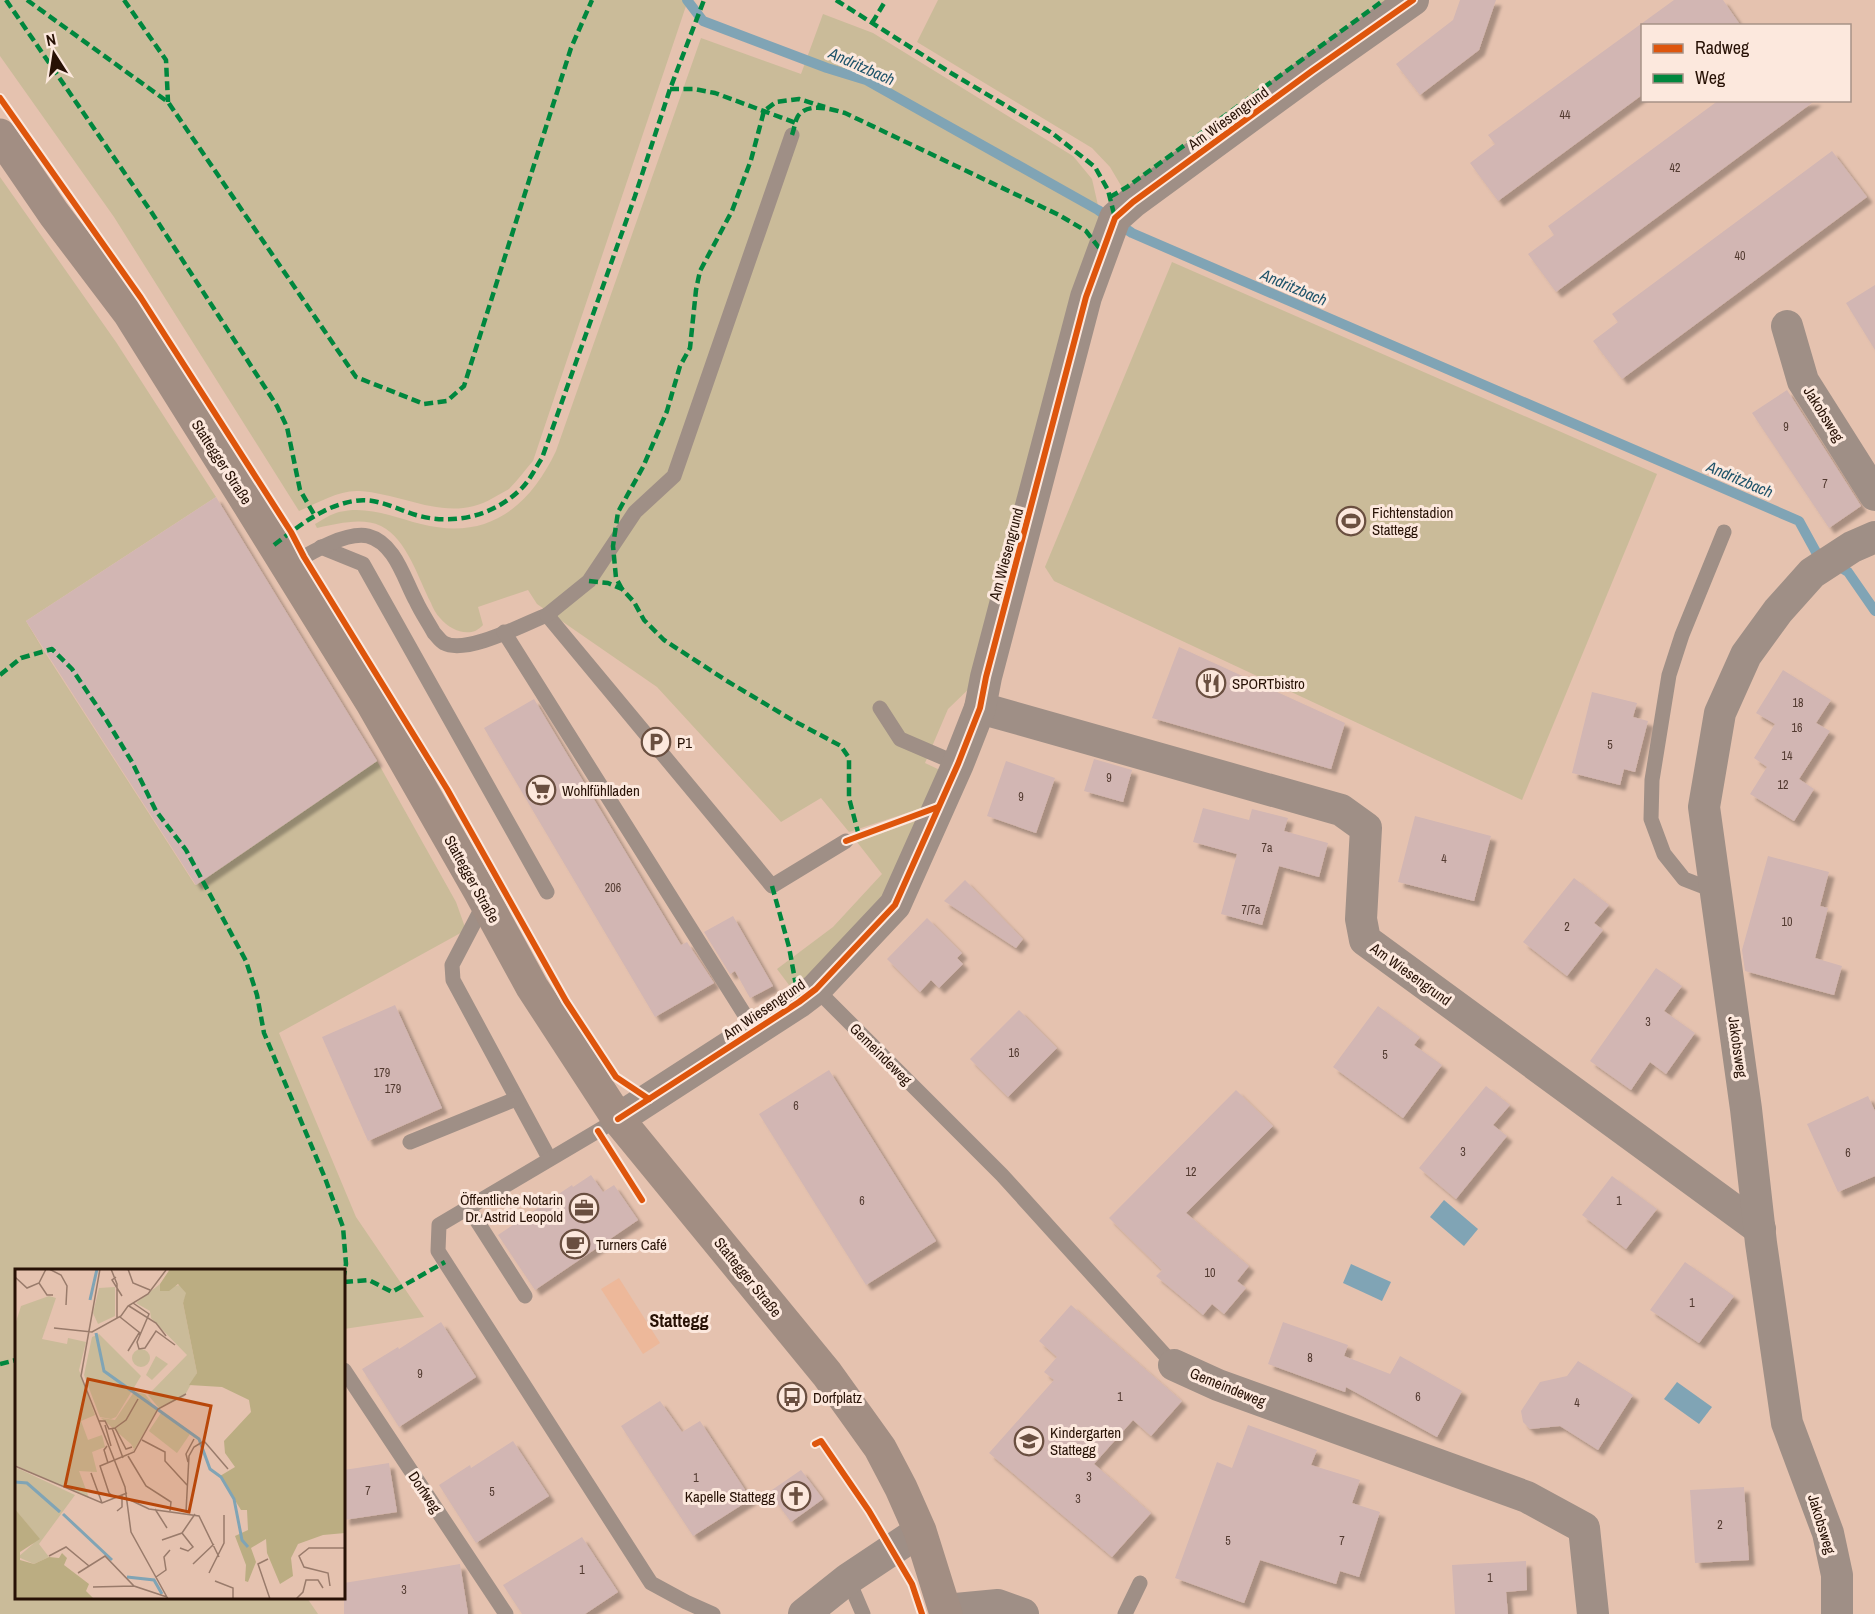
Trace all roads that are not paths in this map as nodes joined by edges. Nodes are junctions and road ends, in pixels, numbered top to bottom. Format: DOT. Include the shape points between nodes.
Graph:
graph roads {
  1 [pos="1413,0"];
  2 [pos="0,135"];
  3 [pos="792,135"];
  4 [pos="1787,326"];
  5 [pos="1875,495"];
  6 [pos="1724,532"];
  7 [pos="1863,542"];
  8 [pos="321,547"];
  9 [pos="288,566"];
  10 [pos="547,615"];
  11 [pos="504,632"];
  12 [pos="880,708"];
  13 [pos="980,708"];
  14 [pos="958,764"];
  15 [pos="846,841"];
  16 [pos="1714,891"];
  17 [pos="547,892"];
  18 [pos="485,902"];
  19 [pos="816,989"];
  20 [pos="755,1031"];
  21 [pos="516,1099"];
  22 [pos="618,1119"];
  23 [pos="410,1142"];
  24 [pos="549,1158"];
  25 [pos="468,1207"];
  26 [pos="1760,1229"];
  27 [pos="525,1296"];
  28 [pos="1174,1365"];
  29 [pos="345,1372"];
  30 [pos="920,1531"];
  31 [pos="848,1579"];
  32 [pos="1140,1583"];
  33 [pos="946,1612"];
  34 [pos="506,1614"];
  35 [pos="713,1614"];
  36 [pos="804,1614"];
  37 [pos="863,1614"];
  38 [pos="1023,1614"];
  39 [pos="1125,1614"];
  40 [pos="1593,1614"];
  41 [pos="1838,1614"];
  1 -- 13 [label="street, Am Wiesengrund" via="1115,218 1086,297"];
  2 -- 9 [label="main road, Stattegger Straße" via="129,313"];
  3 -- 10 [label="lane" via="674,476 635,512 589,581"];
  4 -- 5 [label="street, Jakobsweg" via="1803,381"];
  6 -- 16 [label="lane" via="1685,625 1669,675 1652,780 1651,819 1664,854 1684,879"];
  7 -- 16 [label="street, Jakobsweg" via="1812,573 1778,611 1746,655 1720,713 1704,807"];
  8 -- 9 [label="lane"];
  8 -- 11 [label="lane" via="350,537 367,536 382,543 394,556 434,633 444,643 461,647"];
  8 -- 17 [label="lane" via="363,564"];
  9 -- 18 [label="main road, Stattegger Straße" via="372,703"];
  10 -- 11 [label="lane"];
  10 -- 15 [label="lane" via="772,886"];
  11 -- 20 [label="lane"];
  12 -- 14 [label="lane" via="900,740"];
  13 -- 14 [label="street, Am Wiesengrund"];
  13 -- 26 [label="street, Am Wiesengrund" via="1341,810 1366,828 1361,919 1365,940"];
  14 -- 19 [label="street, Am Wiesengrund" via="895,905"];
  16 -- 26 [label="street, Jakobsweg"];
  18 -- 21 [label="lane" via="453,965 453,980"];
  18 -- 22 [label="main road, Stattegger Straße" via="532,987"];
  19 -- 20 [label="street, Am Wiesengrund"];
  19 -- 28 [label="lane, Gemeindeweg" via="1002,1175"];
  20 -- 22 [label="street, Am Wiesengrund"];
  21 -- 23 [label="lane"];
  21 -- 24 [label="lane"];
  22 -- 24 [label="lane"];
  22 -- 30 [label="main road, Stattegger Straße" via="827,1374 880,1448"];
  24 -- 25 [label="lane"];
  25 -- 27 [label="lane"];
  25 -- 35 [label="lane" via="439,1225 438,1251 651,1583"];
  26 -- 41 [label="street, Jakobsweg" via="1787,1424 1828,1533 1837,1575"];
  28 -- 40 [label="street, Gemeindeweg" via="1218,1385 1527,1497 1584,1528"];
  29 -- 34 [label="lane, Dorfweg"];
  30 -- 31 [label="street"];
  30 -- 33 [label="main road, Stattegger Straße"];
  31 -- 36 [label="street"];
  31 -- 37 [label="lane"];
  32 -- 39 [label="lane"];
  33 -- 38 [label="street" via="998,1605"];
}
